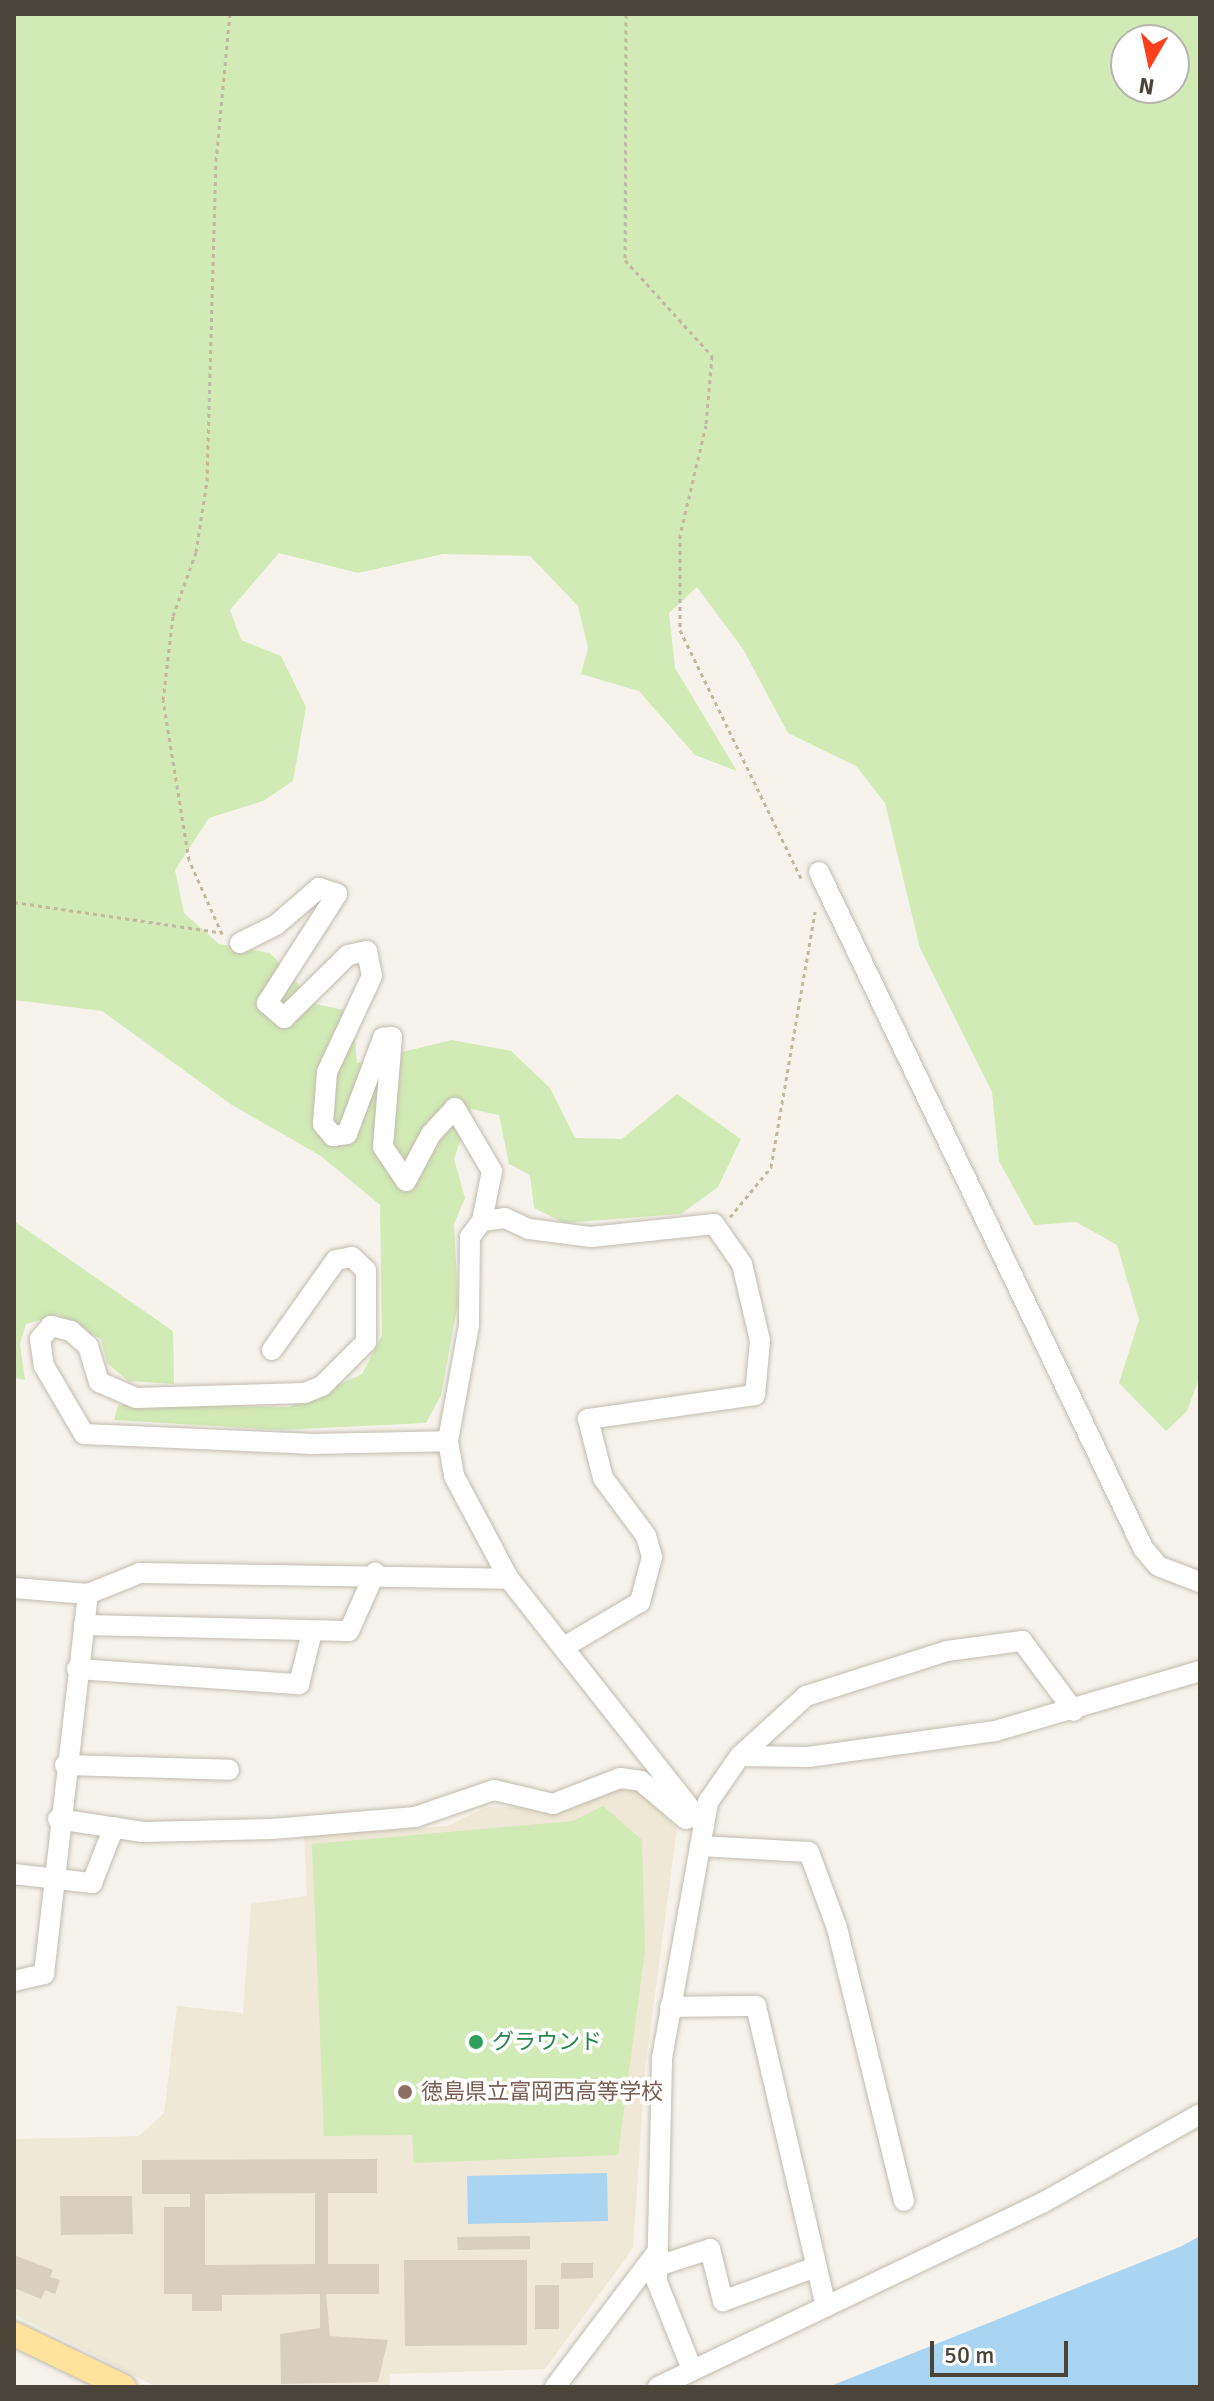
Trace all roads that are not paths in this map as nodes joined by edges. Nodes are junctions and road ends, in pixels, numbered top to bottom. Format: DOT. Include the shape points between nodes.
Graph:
graph roads {
  1 [pos="819,872"];
  2 [pos="247,940"];
  3 [pos="482,1221"];
  4 [pos="272,1350"];
  5 [pos="448,1441"];
  6 [pos="375,1573"];
  7 [pos="509,1579"];
  8 [pos="1200,1582"];
  9 [pos="14,1588"];
  10 [pos="88,1594"];
  11 [pos="84,1625"];
  12 [pos="312,1632"];
  13 [pos="564,1647"];
  14 [pos="77,1669"];
  15 [pos="1200,1671"];
  16 [pos="1074,1711"];
  17 [pos="740,1756"];
  18 [pos="65,1765"];
  19 [pos="229,1770"];
  20 [pos="58,1819"];
  21 [pos="114,1827"];
  22 [pos="700,1831"];
  23 [pos="14,1874"];
  24 [pos="51,1878"];
  25 [pos="14,1981"];
  26 [pos="670,2007"];
  27 [pos="1200,2114"];
  28 [pos="904,2201"];
  29 [pos="658,2258"];
  30 [pos="816,2267"];
  31 [pos="825,2303"];
  32 [pos="14,2334"];
  33 [pos="691,2367"];
  34 [pos="124,2387"];
  35 [pos="555,2387"];
  36 [pos="658,2387"];
  1 -- 8 [label="street" via="1143,1548 1158,1566"];
  2 -- 3 [label="street" via="319,888 337,894 267,1003 284,1018 348,955 367,951 372,976 327,1072 323,1124 333,1136 347,1134 383,1038 392,1037 383,1147 406,1181 431,1134 455,1108 492,1171"];
  3 -- 5 [label="street" via="470,1237 469,1325"];
  3 -- 13 [label="street" via="505,1218 529,1229 591,1237 714,1224 742,1264 760,1341 755,1395 588,1419 603,1478 646,1536 652,1557 640,1602"];
  4 -- 5 [label="street" via="336,1260 352,1257 366,1270 366,1342 322,1386 305,1393 136,1398 99,1382 88,1346 71,1331 51,1326 40,1339 44,1366 84,1434 309,1444"];
  5 -- 7 [label="street" via="454,1476"];
  6 -- 7 [label="street"];
  6 -- 10 [label="street" via="140,1573"];
  6 -- 12 [label="street" via="349,1631"];
  7 -- 13 [label="street"];
  9 -- 10 [label="street"];
  10 -- 11 [label="street"];
  11 -- 12 [label="street"];
  11 -- 14 [label="street"];
  12 -- 14 [label="street" via="299,1684"];
  13 -- 22 [label="street"];
  14 -- 18 [label="street"];
  15 -- 16 [label="street"];
  16 -- 17 [label="street" via="995,1731 820,1756"];
  16 -- 17 [label="street" via="1030,1650 1011,1638 829,1684"];
  17 -- 22 [label="street" via="708,1802"];
  18 -- 19 [label="street"];
  18 -- 20 [label="street"];
  20 -- 21 [label="street"];
  20 -- 24 [label="street"];
  21 -- 22 [label="street" via="272,1829 415,1817 494,1790 553,1804 620,1778 641,1781"];
  21 -- 24 [label="street" via="92,1883"];
  22 -- 26 [label="street"];
  22 -- 28 [label="street" via="809,1852 837,1928"];
  23 -- 24 [label="street"];
  24 -- 25 [label="street" via="44,1974"];
  26 -- 29 [label="street"];
  26 -- 30 [label="street" via="756,2006"];
  27 -- 31 [label="street" via="1044,2202"];
  29 -- 30 [label="street" via="710,2249 723,2301"];
  29 -- 33 [label="street" via="663,2307"];
  29 -- 35 [label="street"];
  30 -- 31 [label="street"];
  31 -- 33 [label="street"];
  32 -- 34 [label="main road"];
  33 -- 36 [label="street"];
}
